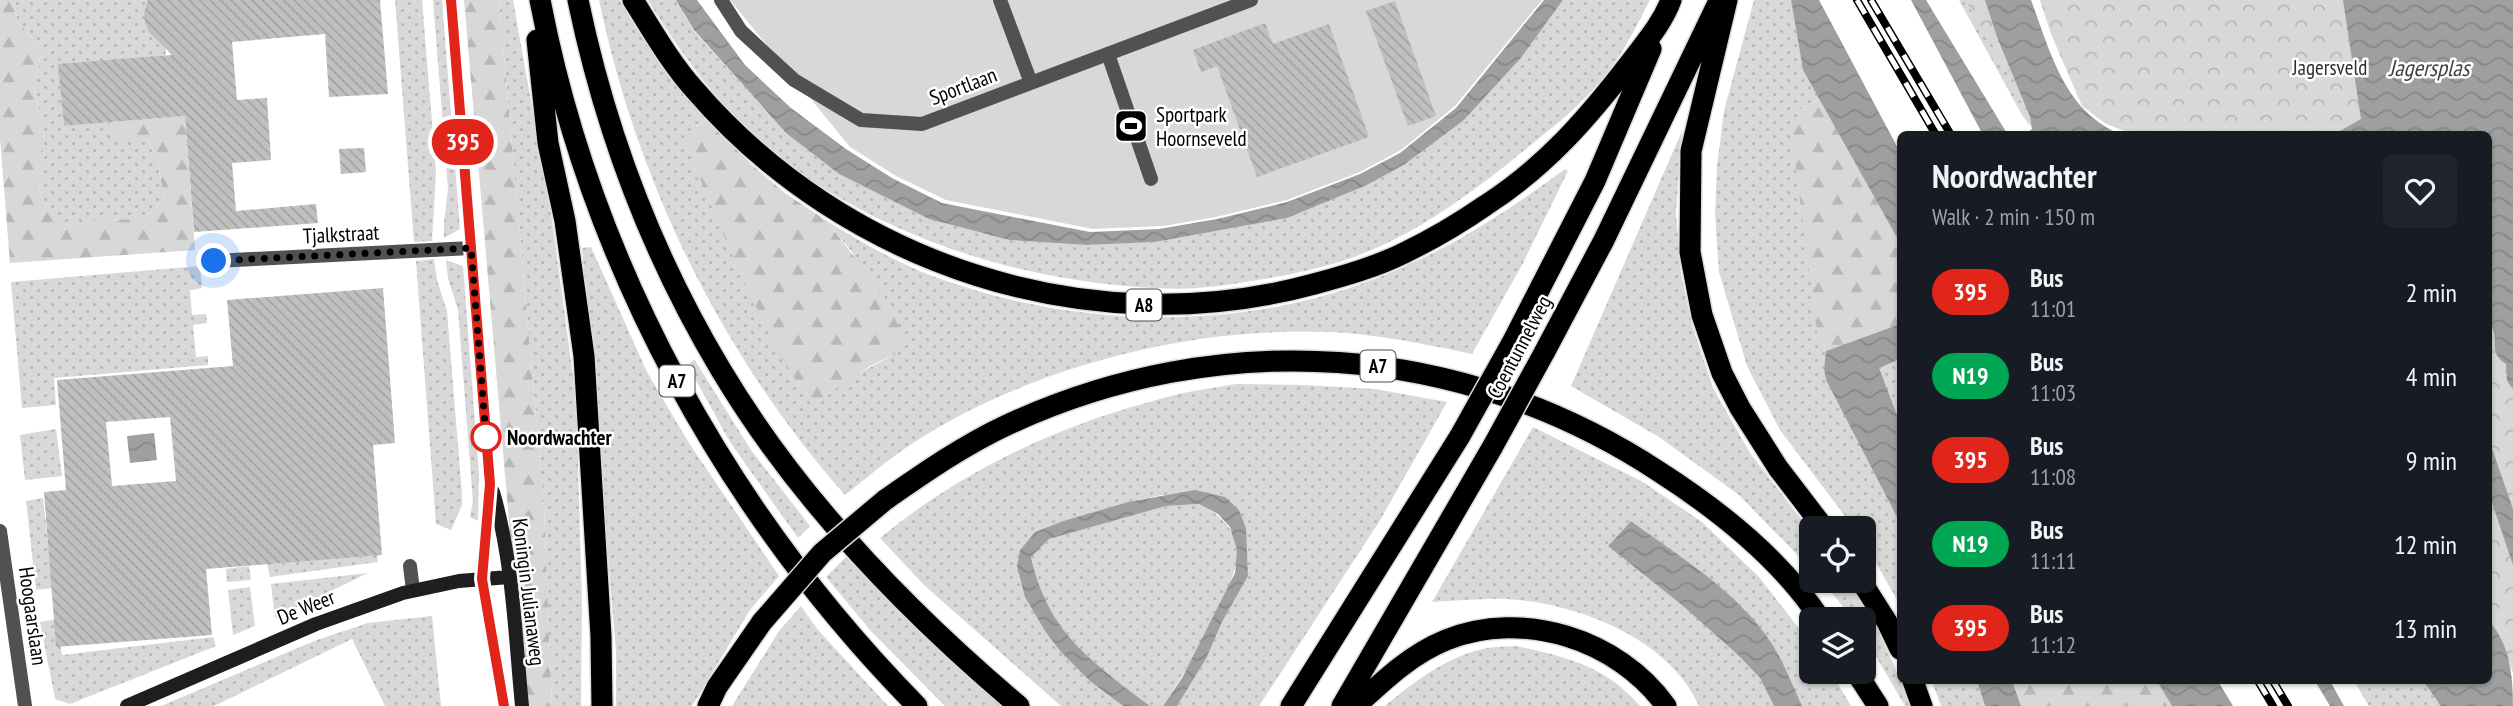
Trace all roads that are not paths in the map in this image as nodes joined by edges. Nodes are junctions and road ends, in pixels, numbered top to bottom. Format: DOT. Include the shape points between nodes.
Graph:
graph roads {
  1 [pos="451,0"];
  2 [pos="533,0"];
  3 [pos="540,0"];
  4 [pos="578,0"];
  5 [pos="633,0"];
  6 [pos="721,0"];
  7 [pos="1000,0"];
  8 [pos="1251,0"];
  9 [pos="1721,7"];
  10 [pos="1668,9"];
  11 [pos="1108,54"];
  12 [pos="1031,83"];
  13 [pos="1150,179"];
  14 [pos="471,248"];
  15 [pos="214,261"];
  16 [pos="490,484"];
  17 [pos="1815,516"];
  18 [pos="0,531"];
  19 [pos="410,566"];
  20 [pos="509,577"];
  21 [pos="482,579"];
  22 [pos="413,590"];
  23 [pos="1869,593"];
  24 [pos="1813,607"];
  25 [pos="1897,643"];
  26 [pos="1864,684"];
  27 [pos="1914,684"];
  28 [pos="25,706"];
  29 [pos="127,706"];
  30 [pos="504,706"];
  31 [pos="522,706"];
  32 [pos="602,706"];
  33 [pos="708,706"];
  34 [pos="917,706"];
  35 [pos="1018,706"];
  36 [pos="1291,706"];
  37 [pos="1342,706"];
  38 [pos="1356,706"];
  39 [pos="1666,706"];
  40 [pos="1878,706"];
  41 [pos="1922,706"];
  1 -- 14 [label="main road, Koningin Julianaweg"];
  2 -- 32 [label="highway" via="548,143 565,221 584,356"];
  3 -- 34 [label="highway, A7" via="591,192 682,391 759,517 874,663"];
  4 -- 35 [label="highway, A7" via="601,99 635,196 665,265 720,369 805,490 871,567 963,659"];
  5 -- 10 [label="highway, A8" via="693,89 736,134 795,184 850,221 956,271 1000,284 1107,303 1164,306 1236,300 1347,275 1403,254 1459,223 1559,149"];
  6 -- 12 [label="street, Sportlaan" via="741,31 793,80 861,120 922,124"];
  7 -- 12 [label="street"];
  8 -- 11 [label="street, Sportlaan"];
  9 -- 17 [label="highway" via="1691,151 1690,251 1702,315 1722,373 1779,468"];
  9 -- 37 [label="highway, Coentunnelweg, bridge" via="1544,353"];
  10 -- 36 [label="highway, Coentunnelweg / A8, bridge" via="1595,181 1514,339 1460,436"];
  11 -- 12 [label="street, Sportlaan"];
  11 -- 13 [label="street"];
  14 -- 15 [label="street, Tjalkstraat"];
  14 -- 16 [label="main road, Koningin Julianaweg"];
  16 -- 20 [label="main road, Koningin Julianaweg" via="502,525"];
  16 -- 21 [label="main road, Koningin Julianaweg"];
  18 -- 28 [label="street, Hoogaarslaan"];
  19 -- 22 [label="street"];
  20 -- 21 [label="main road, De Weer"];
  20 -- 31 [label="main road, Koningin Julianaweg"];
  21 -- 22 [label="main road, De Weer"];
  21 -- 30 [label="main road, Koningin Julianaweg"];
  22 -- 29 [label="main road, De Weer" via="316,624"];
  23 -- 25 [label="highway"];
  24 -- 33 [label="highway, A7, bridge" via="1756,546 1701,498 1618,444 1551,414 1459,380 1374,365 1294,360 1233,363 1109,386 1006,425 938,463 885,499 822,552 762,622"];
  26 -- 40 [label="highway"];
  27 -- 41 [label="highway"];
  38 -- 39 [label="highway" via="1407,662 1443,641 1474,631 1517,628 1564,636 1602,650 1639,677"];
}
